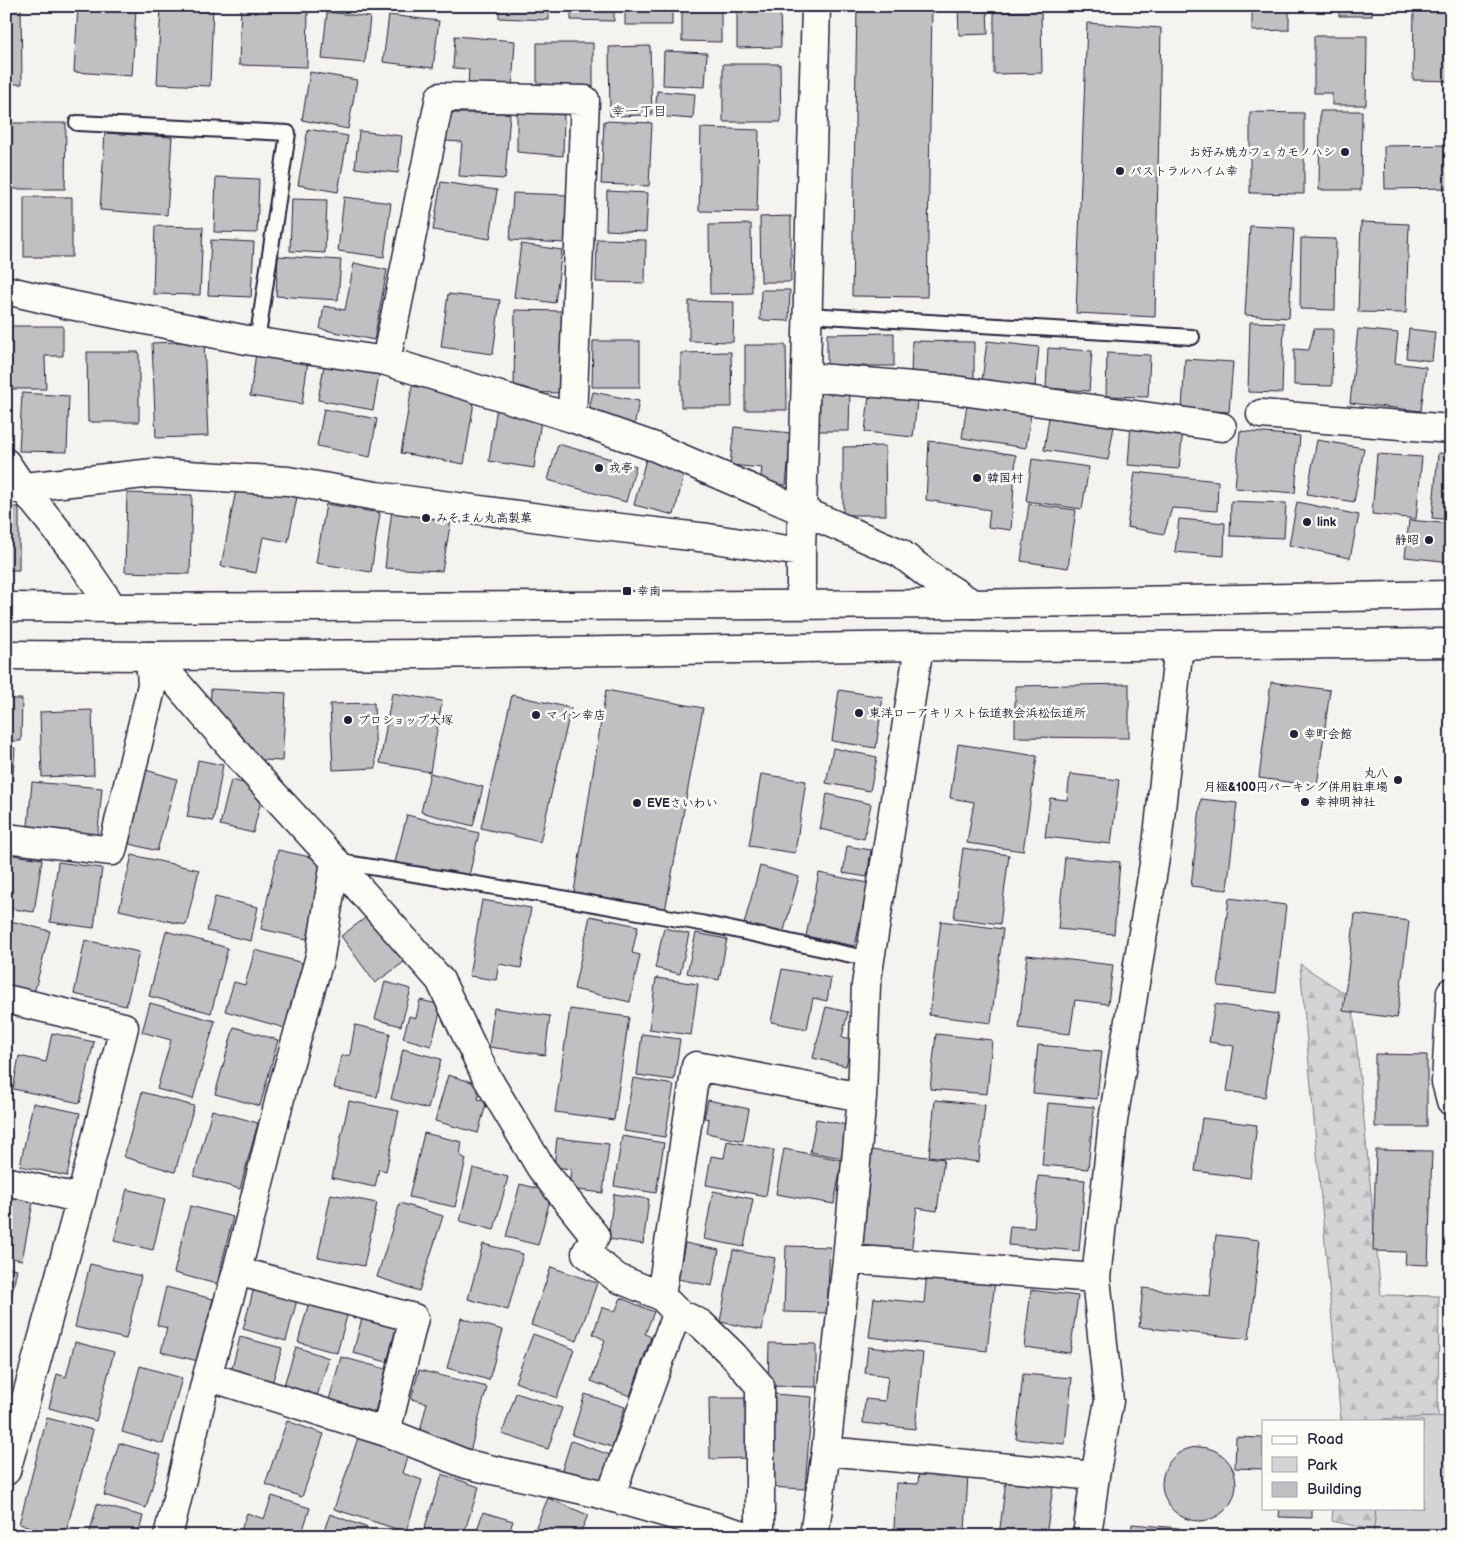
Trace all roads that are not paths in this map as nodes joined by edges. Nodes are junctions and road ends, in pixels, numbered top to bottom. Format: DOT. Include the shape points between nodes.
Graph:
graph roads {
  1 [pos="816,6"];
  2 [pos="78,123"];
  3 [pos="6,290"];
  4 [pos="807,315"];
  5 [pos="1192,336"];
  6 [pos="256,342"];
  7 [pos="386,361"];
  8 [pos="807,376"];
  9 [pos="1261,414"];
  10 [pos="572,418"];
  11 [pos="1222,427"];
  12 [pos="1451,430"];
  13 [pos="6,463"];
  14 [pos="15,489"];
  15 [pos="803,511"];
  16 [pos="801,552"];
  17 [pos="1451,595"];
  18 [pos="801,604"];
  19 [pos="973,604"];
  20 [pos="6,607"];
  21 [pos="113,608"];
  22 [pos="1451,643"];
  23 [pos="1179,645"];
  24 [pos="919,646"];
  25 [pos="6,656"];
  26 [pos="150,656"];
  27 [pos="6,838"];
  28 [pos="335,861"];
  29 [pos="870,959"];
  30 [pos="1451,992"];
  31 [pos="6,999"];
  32 [pos="862,1097"];
  33 [pos="1451,1101"];
  34 [pos="6,1181"];
  35 [pos="81,1199"];
  36 [pos="847,1259"];
  37 [pos="237,1271"];
  38 [pos="1096,1278"];
  39 [pos="669,1304"];
  40 [pos="207,1376"];
  41 [pos="386,1432"];
  42 [pos="826,1451"];
  43 [pos="6,1471"];
  44 [pos="1095,1476"];
  45 [pos="610,1497"];
  46 [pos="168,1536"];
  47 [pos="747,1536"];
  48 [pos="760,1536"];
  49 [pos="814,1536"];
  50 [pos="1087,1536"];
  1 -- 4 [label="street"];
  2 -- 6 [label="lane" via="288,133"];
  3 -- 6 [label="street"];
  4 -- 5 [label="lane"];
  4 -- 8 [label="street"];
  6 -- 7 [label="street"];
  7 -- 10 [label="street"];
  7 -- 10 [label="street" via="440,97 585,100"];
  8 -- 11 [label="street" via="947,389"];
  8 -- 15 [label="street"];
  9 -- 12 [label="street"];
  10 -- 15 [label="street" via="655,447"];
  13 -- 14 [label="street"];
  14 -- 16 [label="street" via="153,473 288,481 376,496"];
  14 -- 21 [label="street" via="73,550"];
  15 -- 16 [label="street"];
  15 -- 19 [label="street" via="900,553"];
  16 -- 18 [label="street"];
  17 -- 19 [label="street"];
  18 -- 19 [label="street"];
  18 -- 21 [label="street"];
  20 -- 21 [label="street"];
  22 -- 23 [label="street"];
  23 -- 24 [label="street"];
  23 -- 38 [label="street" via="1157,845 1113,1121"];
  24 -- 26 [label="street"];
  24 -- 29 [label="street"];
  25 -- 26 [label="street"];
  26 -- 27 [label="street" via="152,685 112,851"];
  26 -- 28 [label="street"];
  28 -- 29 [label="lane" via="548,895"];
  28 -- 37 [label="street" via="320,956 282,1090"];
  28 -- 39 [label="street" via="440,980 486,1076 541,1168 595,1236 586,1253 617,1278"];
  29 -- 32 [label="street"];
  30 -- 33 [label="street" via="1446,1082"];
  31 -- 35 [label="street" via="124,1027"];
  32 -- 36 [label="street"];
  32 -- 39 [label="street" via="696,1066"];
  34 -- 35 [label="street"];
  35 -- 43 [label="street"];
  36 -- 38 [label="street"];
  36 -- 42 [label="street"];
  37 -- 40 [label="street"];
  37 -- 41 [label="street" via="414,1318"];
  38 -- 44 [label="street" via="1108,1401"];
  39 -- 45 [label="street"];
  39 -- 48 [label="street" via="701,1324 734,1354 760,1386"];
  40 -- 41 [label="street"];
  40 -- 46 [label="street"];
  41 -- 45 [label="street" via="466,1464"];
  42 -- 44 [label="street"];
  42 -- 49 [label="street"];
  44 -- 50 [label="street"];
  45 -- 47 [label="street"];
}
